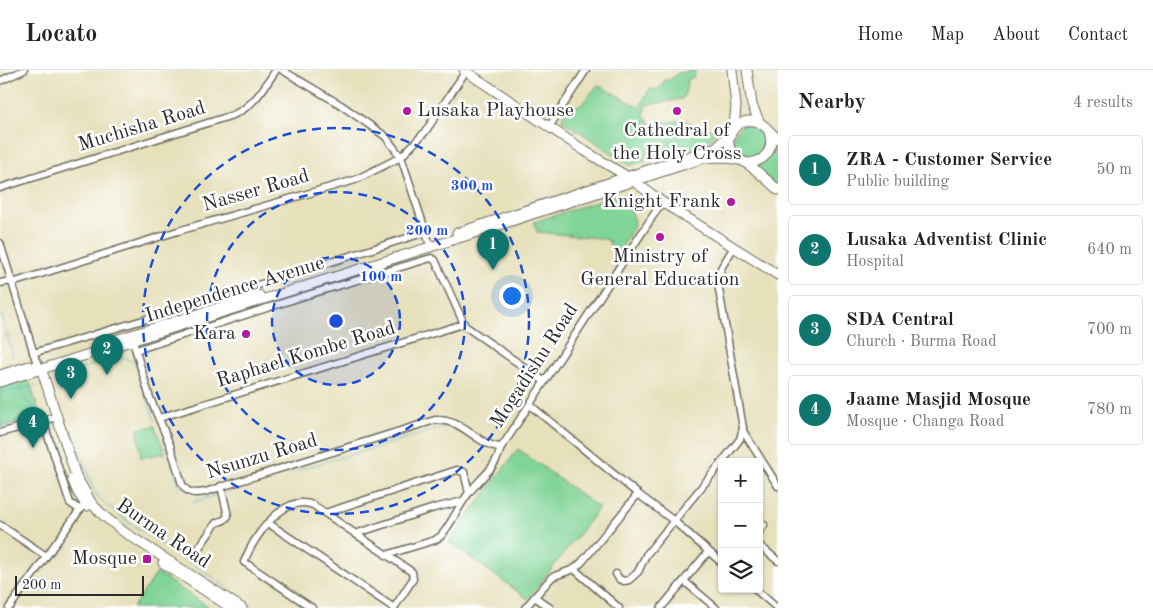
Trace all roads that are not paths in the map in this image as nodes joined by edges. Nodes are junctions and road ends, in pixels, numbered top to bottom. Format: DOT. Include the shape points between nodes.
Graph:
graph roads {
  1 [pos="24,70"];
  2 [pos="276,70"];
  3 [pos="282,70"];
  4 [pos="466,70"];
  5 [pos="478,70"];
  6 [pos="586,70"];
  7 [pos="732,70"];
  8 [pos="747,70"];
  9 [pos="0,81"];
  10 [pos="487,86"];
  11 [pos="760,123"];
  12 [pos="549,127"];
  13 [pos="732,131"];
  14 [pos="769,132"];
  15 [pos="778,139"];
  16 [pos="401,157"];
  17 [pos="742,161"];
  18 [pos="607,164"];
  19 [pos="664,172"];
  20 [pos="631,180"];
  21 [pos="603,186"];
  22 [pos="0,188"];
  23 [pos="778,190"];
  24 [pos="652,195"];
  25 [pos="662,202"];
  26 [pos="426,232"];
  27 [pos="429,242"];
  28 [pos="0,243"];
  29 [pos="734,248"];
  30 [pos="778,275"];
  31 [pos="12,282"];
  32 [pos="0,283"];
  33 [pos="463,324"];
  34 [pos="133,342"];
  35 [pos="33,353"];
  36 [pos="38,368"];
  37 [pos="0,375"];
  38 [pos="544,381"];
  39 [pos="0,382"];
  40 [pos="530,405"];
  41 [pos="159,418"];
  42 [pos="50,419"];
  43 [pos="743,431"];
  44 [pos="0,433"];
  45 [pos="501,446"];
  46 [pos="725,458"];
  47 [pos="718,467"];
  48 [pos="221,486"];
  49 [pos="778,486"];
  50 [pos="469,493"];
  51 [pos="638,494"];
  52 [pos="463,501"];
  53 [pos="84,505"];
  54 [pos="325,513"];
  55 [pos="674,521"];
  56 [pos="268,523"];
  57 [pos="0,525"];
  58 [pos="355,534"];
  59 [pos="763,548"];
  60 [pos="708,552"];
  61 [pos="386,554"];
  62 [pos="194,555"];
  63 [pos="46,556"];
  64 [pos="718,560"];
  65 [pos="778,561"];
  66 [pos="574,569"];
  67 [pos="616,574"];
  68 [pos="684,581"];
  69 [pos="759,593"];
  70 [pos="535,596"];
  71 [pos="9,608"];
  72 [pos="231,608"];
  73 [pos="242,608"];
  74 [pos="312,608"];
  75 [pos="394,608"];
  76 [pos="525,608"];
  77 [pos="550,608"];
  78 [pos="620,608"];
  79 [pos="661,608"];
  80 [pos="716,608"];
  81 [pos="777,608"];
  1 -- 9 [label="street"];
  2 -- 22 [label="street, Muchisha Road" via="255,99 233,115"];
  3 -- 16 [label="street" via="379,131"];
  4 -- 10 [label="main road"];
  4 -- 16 [label="street, Nasser Road" via="425,132"];
  5 -- 10 [label="main road"];
  6 -- 12 [label="street"];
  7 -- 13 [label="main road" via="736,106"];
  8 -- 11 [label="main road" via="752,105"];
  10 -- 12 [label="main road"];
  11 -- 13 [label="main road" via="746,121"];
  11 -- 14 [label="main road"];
  12 -- 18 [label="main road"];
  13 -- 17 [label="main road" via="729,139 731,151"];
  13 -- 20 [label="main road, Independence Avenue" via="716,147"];
  14 -- 15 [label="main road"];
  14 -- 17 [label="main road" via="769,152 759,161"];
  16 -- 26 [label="street"];
  16 -- 31 [label="street, Nasser Road" via="355,180"];
  17 -- 19 [label="main road, Independence Avenue" via="704,158"];
  17 -- 23 [label="main road"];
  18 -- 20 [label="main road"];
  18 -- 21 [label="main road" via="610,175"];
  19 -- 20 [label="main road, Independence Avenue"];
  19 -- 24 [label="main road" via="652,183"];
  20 -- 21 [label="main road, Independence Avenue"];
  20 -- 24 [label="main road"];
  20 -- 34 [label="main road, Independence Avenue"];
  21 -- 27 [label="main road, Independence Avenue"];
  24 -- 25 [label="main road"];
  25 -- 29 [label="main road"];
  25 -- 38 [label="street, Mogadishu Road"];
  26 -- 27 [label="street"];
  26 -- 35 [label="street"];
  27 -- 34 [label="main road, Independence Avenue"];
  28 -- 31 [label="street"];
  29 -- 30 [label="main road"];
  29 -- 43 [label="street" via="721,268 718,280"];
  31 -- 32 [label="street, Nasser Road"];
  31 -- 35 [label="street"];
  33 -- 34 [label="street" via="435,260 428,258"];
  33 -- 38 [label="street"];
  33 -- 41 [label="street, Raphael Kombe Road"];
  34 -- 36 [label="main road, Independence Avenue"];
  34 -- 41 [label="street, Nsunzu Road"];
  35 -- 36 [label="street"];
  36 -- 37 [label="main road, Independence Avenue"];
  36 -- 39 [label="main road, Independence Avenue"];
  36 -- 42 [label="main road, Burma Road" via="38,380"];
  38 -- 40 [label="street, Mogadishu Road"];
  40 -- 45 [label="street, Mogadishu Road"];
  40 -- 51 [label="street"];
  41 -- 48 [label="street, Nsunzu Road" via="186,489 197,493"];
  42 -- 44 [label="street"];
  42 -- 53 [label="main road, Burma Road"];
  43 -- 46 [label="street"];
  43 -- 49 [label="street"];
  45 -- 48 [label="street, Nsunzu Road" via="493,446 453,422 435,420"];
  45 -- 50 [label="street, Mogadishu Road" via="488,473"];
  47 -- 55 [label="street"];
  48 -- 62 [label="street" via="228,516 216,523"];
  50 -- 52 [label="street, Mogadishu Road"];
  50 -- 54 [label="street" via="464,472 457,470"];
  51 -- 55 [label="street"];
  51 -- 66 [label="street"];
  52 -- 58 [label="street"];
  52 -- 61 [label="street, Mogadishu Road" via="438,539"];
  53 -- 63 [label="street"];
  53 -- 72 [label="main road, Burma Road" via="120,536"];
  53 -- 73 [label="main road, Burma Road"];
  54 -- 56 [label="street" via="303,503 278,512"];
  54 -- 58 [label="street"];
  55 -- 60 [label="street"];
  55 -- 67 [label="street" via="646,554 635,575 624,581"];
  56 -- 74 [label="street" via="244,562"];
  56 -- 75 [label="street"];
  57 -- 63 [label="street"];
  58 -- 61 [label="street"];
  59 -- 65 [label="street"];
  60 -- 64 [label="street"];
  60 -- 68 [label="street"];
  61 -- 75 [label="street" via="414,574"];
  63 -- 71 [label="street"];
  66 -- 70 [label="street" via="552,577"];
  66 -- 78 [label="street"];
  68 -- 79 [label="street"];
  68 -- 80 [label="street"];
  69 -- 81 [label="street"];
  70 -- 76 [label="street"];
  70 -- 77 [label="street"];
}
